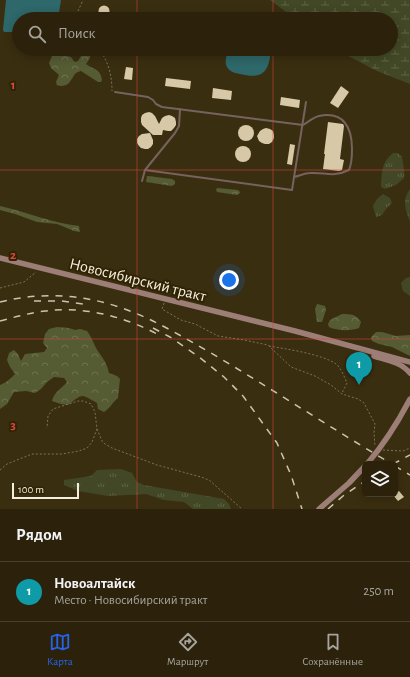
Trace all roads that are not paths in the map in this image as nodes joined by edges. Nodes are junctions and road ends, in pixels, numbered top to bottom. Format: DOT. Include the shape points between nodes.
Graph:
graph roads {
  1 [pos="115,92"];
  2 [pos="306,102"];
  3 [pos="180,109"];
  4 [pos="303,125"];
  5 [pos="145,170"];
  6 [pos="294,177"];
  7 [pos="142,181"];
  8 [pos="0,258"];
  9 [pos="309,335"];
  10 [pos="410,362"];
  11 [pos="410,373"];
  12 [pos="410,400"];
  13 [pos="369,461"];
  14 [pos="362,469"];
  15 [pos="319,509"];
  1 -- 3 [label="lane" via="148,97 162,107"];
  2 -- 4 [label="lane"];
  3 -- 4 [label="lane"];
  3 -- 5 [label="lane" via="179,126 175,133"];
  4 -- 6 [label="lane"];
  4 -- 6 [label="lane" via="318,116 336,116 342,119 350,132 352,163 349,170 341,174 309,173"];
  5 -- 6 [label="lane" via="292,190"];
  5 -- 7 [label="lane"];
  8 -- 9 [label="main road, Новосибирский тракт"];
  9 -- 10 [label="main road, Новосибирский тракт"];
  9 -- 11 [label="main road" via="398,364"];
  12 -- 13 [label="main road"];
  14 -- 15 [label="main road"];
}
